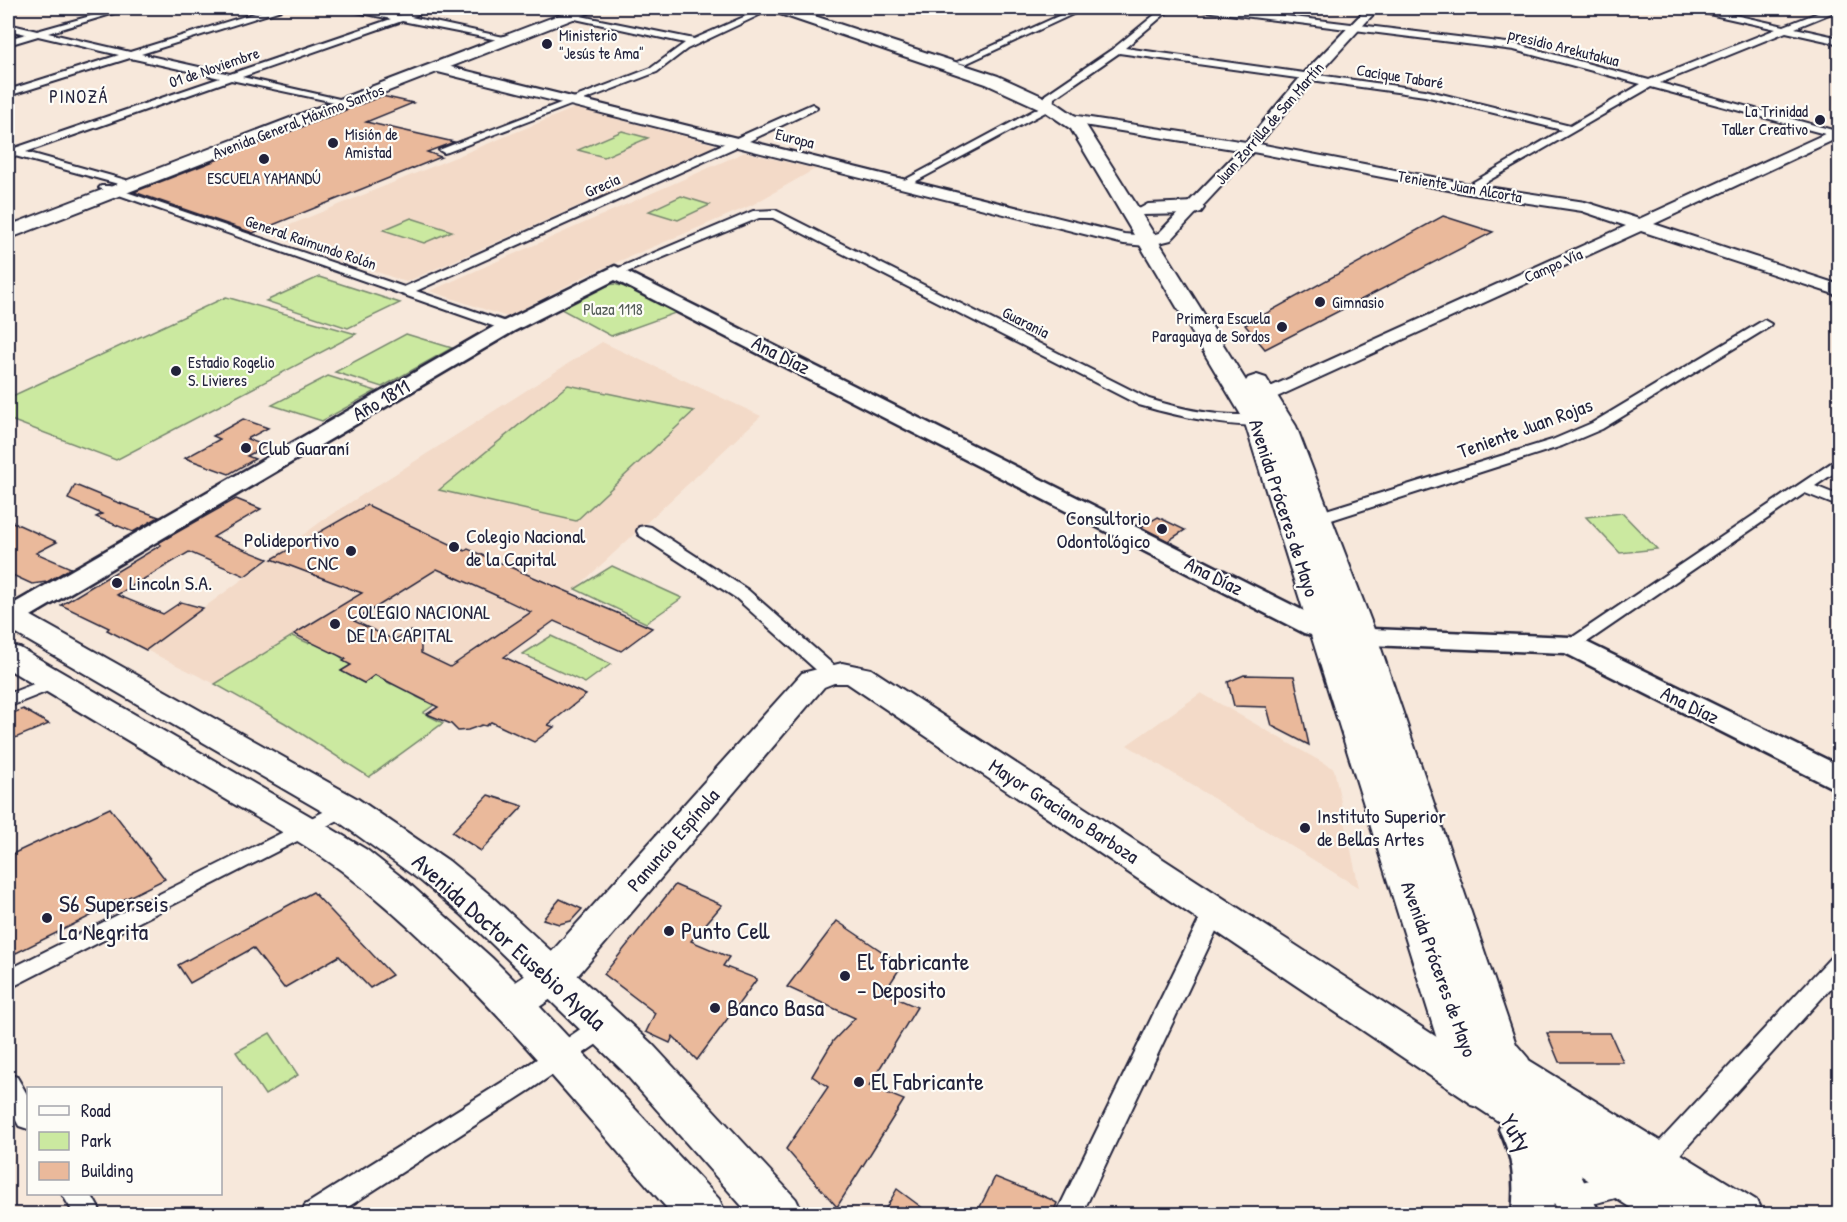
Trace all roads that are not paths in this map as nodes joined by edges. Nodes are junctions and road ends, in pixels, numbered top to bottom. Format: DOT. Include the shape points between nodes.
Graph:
graph roads {
  1 [pos="127,8"];
  2 [pos="278,8"];
  3 [pos="350,8"];
  4 [pos="429,8"];
  5 [pos="589,8"];
  6 [pos="770,8"];
  7 [pos="776,8"];
  8 [pos="794,8"];
  9 [pos="1082,8"];
  10 [pos="1168,8"];
  11 [pos="1204,8"];
  12 [pos="1373,8"];
  13 [pos="1694,8"];
  14 [pos="1836,8"];
  15 [pos="571,11"];
  16 [pos="401,17"];
  17 [pos="8,27"];
  18 [pos="1356,27"];
  19 [pos="1783,28"];
  20 [pos="37,33"];
  21 [pos="503,38"];
  22 [pos="1839,41"];
  23 [pos="8,42"];
  24 [pos="694,42"];
  25 [pos="1117,50"];
  26 [pos="129,55"];
  27 [pos="962,62"];
  28 [pos="435,67"];
  29 [pos="1308,77"];
  30 [pos="228,78"];
  31 [pos="1649,84"];
  32 [pos="8,93"];
  33 [pos="572,100"];
  34 [pos="338,102"];
  35 [pos="812,107"];
  36 [pos="1061,110"];
  37 [pos="1570,129"];
  38 [pos="1838,133"];
  39 [pos="739,142"];
  40 [pos="1250,147"];
  41 [pos="444,150"];
  42 [pos="10,152"];
  43 [pos="905,183"];
  44 [pos="119,187"];
  45 [pos="1468,189"];
  46 [pos="1194,208"];
  47 [pos="1148,210"];
  48 [pos="768,213"];
  49 [pos="1640,225"];
  50 [pos="8,226"];
  51 [pos="8,233"];
  52 [pos="1156,239"];
  53 [pos="615,272"];
  54 [pos="1839,291"];
  55 [pos="404,292"];
  56 [pos="1764,324"];
  57 [pos="507,327"];
  58 [pos="1267,411"];
  59 [pos="1839,462"];
  60 [pos="1804,487"];
  61 [pos="1839,502"];
  62 [pos="1316,519"];
  63 [pos="645,531"];
  64 [pos="8,617"];
  65 [pos="1343,635"];
  66 [pos="1570,645"];
  67 [pos="8,655"];
  68 [pos="830,672"];
  69 [pos="54,682"];
  70 [pos="8,701"];
  71 [pos="1839,779"];
  72 [pos="345,808"];
  73 [pos="304,829"];
  74 [pos="1215,910"];
  75 [pos="1839,962"];
  76 [pos="553,977"];
  77 [pos="8,980"];
  78 [pos="512,1005"];
  79 [pos="604,1026"];
  80 [pos="558,1057"];
  81 [pos="1499,1082"];
  82 [pos="8,1084"];
  83 [pos="27,1116"];
  84 [pos="1534,1121"];
  85 [pos="1644,1172"];
  86 [pos="77,1195"];
  87 [pos="1554,1207"];
  88 [pos="89,1215"];
  89 [pos="315,1215"];
  90 [pos="702,1215"];
  91 [pos="779,1215"];
  92 [pos="1069,1215"];
  93 [pos="1677,1215"];
  94 [pos="1740,1215"];
  1 -- 20 [label="street"];
  2 -- 26 [label="street"];
  3 -- 16 [label="street"];
  4 -- 16 [label="street, 01 de Noviembre"];
  5 -- 15 [label="main road, Avenida General Máximo Santos"];
  6 -- 24 [label="street"];
  7 -- 36 [label="highway" via="974,74"];
  8 -- 27 [label="highway"];
  9 -- 27 [label="street"];
  10 -- 25 [label="street"];
  11 -- 18 [label="street, presidio Arekutakua"];
  12 -- 18 [label="street, Juan Zorrilla de San Martín"];
  13 -- 19 [label="street"];
  14 -- 19 [label="street"];
  15 -- 21 [label="main road, Avenida General Máximo Santos"];
  15 -- 24 [label="street"];
  16 -- 21 [label="street"];
  16 -- 30 [label="street, 01 de Noviembre"];
  17 -- 20 [label="street"];
  18 -- 29 [label="street, Juan Zorrilla de San Martín"];
  18 -- 31 [label="street, presidio Arekutakua" via="1515,47"];
  19 -- 22 [label="street"];
  19 -- 31 [label="street"];
  20 -- 23 [label="street"];
  20 -- 26 [label="street"];
  21 -- 28 [label="main road, Avenida General Máximo Santos"];
  21 -- 34 [label="main road, Avenida General Máximo Santos"];
  24 -- 33 [label="street" via="654,70"];
  25 -- 29 [label="street, Cacique Tabaré"];
  25 -- 36 [label="street"];
  26 -- 30 [label="street"];
  26 -- 32 [label="street"];
  27 -- 36 [label="highway"];
  28 -- 33 [label="street, Europa"];
  28 -- 34 [label="main road, Avenida General Máximo Santos"];
  29 -- 37 [label="street, Cacique Tabaré" via="1425,93"];
  29 -- 40 [label="street, Juan Zorrilla de San Martín"];
  30 -- 34 [label="street"];
  30 -- 42 [label="street, 01 de Noviembre"];
  31 -- 37 [label="street"];
  31 -- 38 [label="street, presidio Arekutakua"];
  33 -- 39 [label="street, Europa"];
  33 -- 41 [label="street"];
  34 -- 44 [label="main road, Avenida General Máximo Santos"];
  35 -- 39 [label="street, Grecia"];
  36 -- 40 [label="street, Teniente Juan Alcorta"];
  36 -- 43 [label="street"];
  36 -- 47 [label="highway, Avenida Próceres de Mayo"];
  36 -- 52 [label="highway, Avenida Próceres de Mayo" via="1078,126"];
  37 -- 45 [label="street"];
  38 -- 49 [label="street, Campo Vía"];
  39 -- 43 [label="street, Europa"];
  39 -- 55 [label="street, Grecia"];
  40 -- 45 [label="street, Teniente Juan Alcorta"];
  40 -- 46 [label="street, Juan Zorrilla de San Martín"];
  42 -- 44 [label="street, General Raimundo Rolón"];
  43 -- 52 [label="street, Europa" via="1124,239"];
  44 -- 50 [label="main road, Avenida General Máximo Santos"];
  44 -- 51 [label="main road, Avenida General Máximo Santos"];
  44 -- 55 [label="street, General Raimundo Rolón"];
  45 -- 49 [label="street, Teniente Juan Alcorta" via="1585,207"];
  46 -- 47 [label="highway"];
  46 -- 52 [label="street, Juan Zorrilla de San Martín"];
  47 -- 52 [label="highway, Avenida Próceres de Mayo"];
  48 -- 53 [label="street, Año 1811" via="757,214"];
  48 -- 58 [label="street, Guarania" via="1144,402 1193,416"];
  49 -- 54 [label="street, Teniente Juan Alcorta"];
  49 -- 58 [label="street, Campo Vía"];
  52 -- 58 [label="highway, Avenida Próceres de Mayo"];
  53 -- 57 [label="main road, Año 1811"];
  53 -- 65 [label="main road, Ana Díaz"];
  55 -- 57 [label="street, General Raimundo Rolón"];
  56 -- 62 [label="street, Teniente Juan Rojas" via="1597,426 1557,443"];
  57 -- 64 [label="main road, Año 1811"];
  58 -- 62 [label="highway, Avenida Próceres de Mayo"];
  58 -- 65 [label="highway, Avenida Próceres de Mayo"];
  59 -- 60 [label="street"];
  60 -- 61 [label="street"];
  60 -- 66 [label="street"];
  62 -- 65 [label="highway, Avenida Próceres de Mayo"];
  63 -- 68 [label="street" via="742,594"];
  64 -- 72 [label="highway, Avenida Doctor Eusebio Ayala"];
  65 -- 66 [label="main road, Ana Díaz"];
  65 -- 81 [label="highway, Avenida Próceres de Mayo" via="1388,718 1501,1059"];
  65 -- 81 [label="highway, Avenida Próceres de Mayo" via="1460,1039"];
  66 -- 71 [label="main road, Ana Díaz"];
  67 -- 69 [label="highway, Avenida Doctor Eusebio Ayala"];
  68 -- 74 [label="main road, Mayor Graciano Barboza" via="860,676"];
  68 -- 76 [label="main road, Panuncio Espínola" via="813,680"];
  69 -- 70 [label="street"];
  69 -- 73 [label="highway, Avenida Doctor Eusebio Ayala"];
  72 -- 73 [label="street"];
  72 -- 76 [label="highway, Avenida Doctor Eusebio Ayala" via="435,871"];
  73 -- 77 [label="street"];
  73 -- 78 [label="highway, Avenida Doctor Eusebio Ayala" via="391,890"];
  74 -- 81 [label="main road, Mayor Graciano Barboza"];
  74 -- 92 [label="street"];
  75 -- 85 [label="street"];
  76 -- 78 [label="main road, Panuncio Espínola"];
  76 -- 79 [label="highway, Avenida Doctor Eusebio Ayala"];
  78 -- 80 [label="highway, Avenida Doctor Eusebio Ayala"];
  79 -- 80 [label="street"];
  79 -- 91 [label="highway, Avenida Doctor Eusebio Ayala" via="637,1057"];
  80 -- 89 [label="street"];
  80 -- 90 [label="highway, Avenida Doctor Eusebio Ayala"];
  81 -- 84 [label="main road"];
  81 -- 85 [label="main road"];
  81 -- 87 [label="main road, Yuty" via="1508,1114 1528,1146 1534,1171"];
  82 -- 83 [label="street"];
  84 -- 85 [label="main road"];
  84 -- 87 [label="main road"];
  85 -- 87 [label="street"];
  85 -- 93 [label="main road"];
  85 -- 94 [label="main road"];
  86 -- 88 [label="street"];
}
